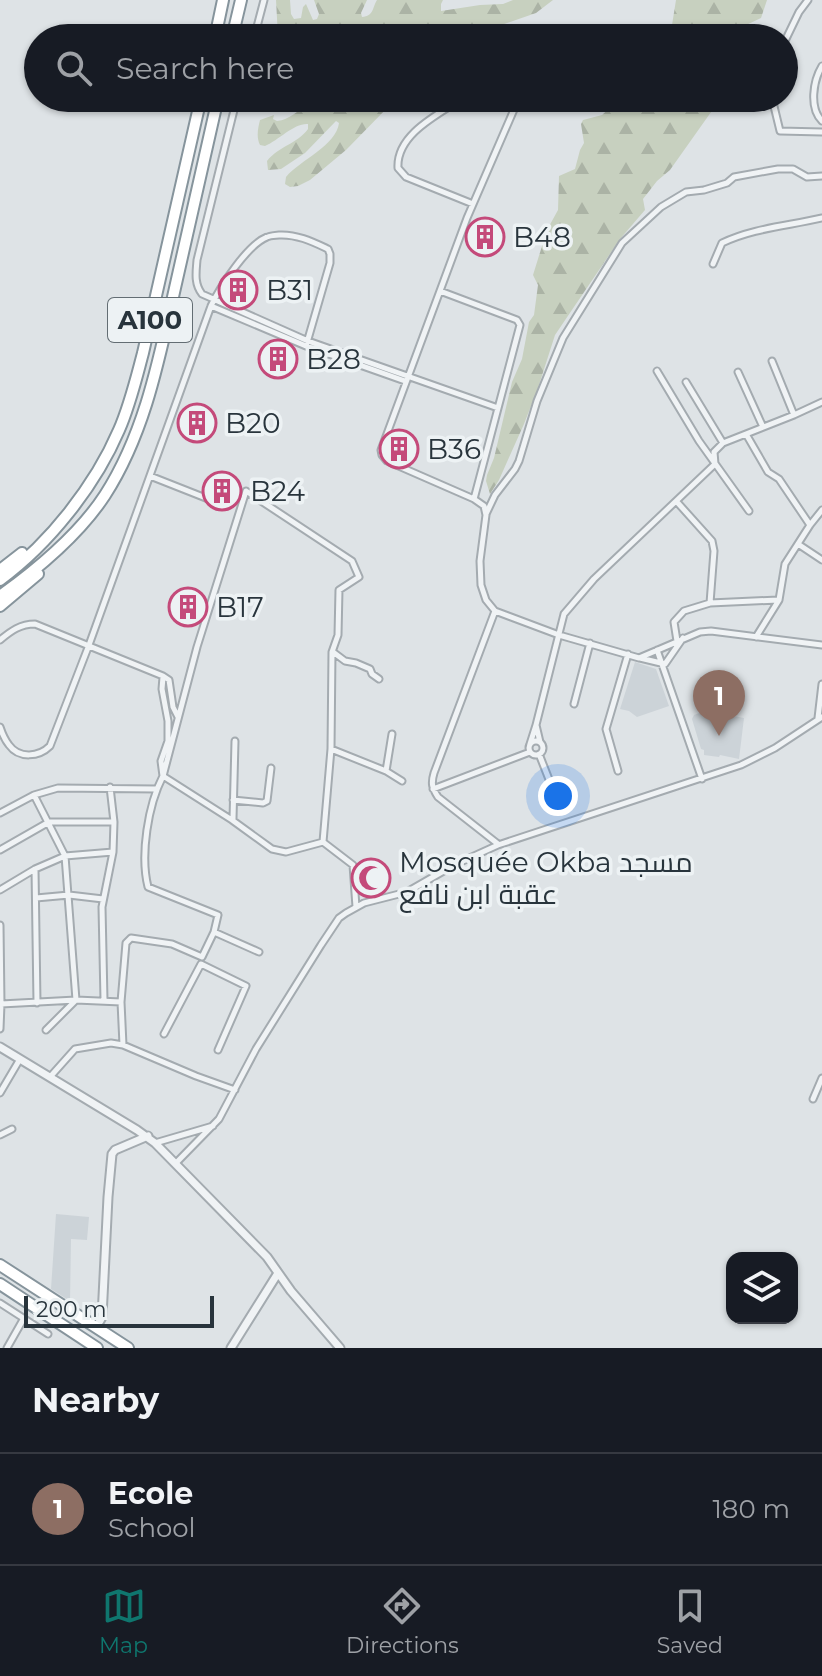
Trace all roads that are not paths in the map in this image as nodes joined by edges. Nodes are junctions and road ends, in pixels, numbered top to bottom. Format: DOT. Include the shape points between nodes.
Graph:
graph roads {
  1 [pos="223,0"];
  2 [pos="241,0"];
  3 [pos="264,0"];
  4 [pos="808,0"];
  5 [pos="218,24"];
  6 [pos="235,24"];
  7 [pos="258,24"];
  8 [pos="793,24"];
  9 [pos="822,66"];
  10 [pos="198,112"];
  11 [pos="215,112"];
  12 [pos="234,112"];
  13 [pos="444,112"];
  14 [pos="513,112"];
  15 [pos="775,112"];
  16 [pos="822,121"];
  17 [pos="822,132"];
  18 [pos="822,176"];
  19 [pos="473,204"];
  20 [pos="822,218"];
  21 [pos="713,264"];
  22 [pos="440,291"];
  23 [pos="213,303"];
  24 [pos="307,344"];
  25 [pos="772,361"];
  26 [pos="657,371"];
  27 [pos="738,372"];
  28 [pos="406,378"];
  29 [pos="686,382"];
  30 [pos="822,402"];
  31 [pos="498,408"];
  32 [pos="794,415"];
  33 [pos="763,427"];
  34 [pos="746,434"];
  35 [pos="723,443"];
  36 [pos="715,464"];
  37 [pos="150,476"];
  38 [pos="474,499"];
  39 [pos="677,502"];
  40 [pos="221,504"];
  41 [pos="822,510"];
  42 [pos="749,511"];
  43 [pos="486,515"];
  44 [pos="87,519"];
  45 [pos="58,525"];
  46 [pos="810,525"];
  47 [pos="798,544"];
  48 [pos="822,560"];
  49 [pos="0,570"];
  50 [pos="0,580"];
  51 [pos="0,596"];
  52 [pos="779,600"];
  53 [pos="710,603"];
  54 [pos="0,606"];
  55 [pos="495,611"];
  56 [pos="559,635"];
  57 [pos="756,637"];
  58 [pos="0,640"];
  59 [pos="680,640"];
  60 [pos="590,643"];
  61 [pos="89,645"];
  62 [pos="822,645"];
  63 [pos="657,650"];
  64 [pos="332,652"];
  65 [pos="628,654"];
  66 [pos="639,658"];
  67 [pos="662,665"];
  68 [pos="163,676"];
  69 [pos="379,679"];
  70 [pos="822,684"];
  71 [pos="574,704"];
  72 [pos="178,718"];
  73 [pos="820,718"];
  74 [pos="536,725"];
  75 [pos="0,727"];
  76 [pos="392,734"];
  77 [pos="235,741"];
  78 [pos="541,743"];
  79 [pos="169,744"];
  80 [pos="530,745"];
  81 [pos="331,749"];
  82 [pos="530,752"];
  83 [pos="539,754"];
  84 [pos="271,768"];
  85 [pos="386,771"];
  86 [pos="618,771"];
  87 [pos="163,776"];
  88 [pos="702,779"];
  89 [pos="402,781"];
  90 [pos="110,787"];
  91 [pos="552,787"];
  92 [pos="156,789"];
  93 [pos="433,789"];
  94 [pos="34,795"];
  95 [pos="233,800"];
  96 [pos="0,813"];
  97 [pos="232,820"];
  98 [pos="49,822"];
  99 [pos="114,822"];
  100 [pos="323,842"];
  101 [pos="498,845"];
  102 [pos="0,850"];
  103 [pos="113,852"];
  104 [pos="65,856"];
  105 [pos="35,869"];
  106 [pos="0,890"];
  107 [pos="69,895"];
  108 [pos="36,898"];
  109 [pos="103,899"];
  110 [pos="356,907"];
  111 [pos="0,925"];
  112 [pos="214,932"];
  113 [pos="259,952"];
  114 [pos="202,960"];
  115 [pos="76,1000"];
  116 [pos="104,1000"];
  117 [pos="121,1002"];
  118 [pos="37,1003"];
  119 [pos="1,1004"];
  120 [pos="0,1029"];
  121 [pos="46,1030"];
  122 [pos="164,1034"];
  123 [pos="123,1045"];
  124 [pos="0,1047"];
  125 [pos="218,1050"];
  126 [pos="20,1059"];
  127 [pos="50,1077"];
  128 [pos="822,1078"];
  129 [pos="235,1090"];
  130 [pos="0,1093"];
  131 [pos="813,1099"];
  132 [pos="214,1125"];
  133 [pos="12,1129"];
  134 [pos="0,1135"];
  135 [pos="148,1136"];
  136 [pos="155,1143"];
  137 [pos="176,1163"];
  138 [pos="0,1265"];
  139 [pos="278,1273"];
  140 [pos="0,1284"];
  141 [pos="0,1303"];
  142 [pos="24,1318"];
  143 [pos="96,1328"];
  144 [pos="48,1334"];
  145 [pos="10,1347"];
  146 [pos="97,1348"];
  147 [pos="128,1348"];
  148 [pos="231,1348"];
  149 [pos="340,1348"];
  1 -- 5 [label="highway"];
  2 -- 6 [label="highway"];
  3 -- 7 [label="street"];
  4 -- 8 [label="street"];
  9 -- 16 [label="street" via="814,109"];
  10 -- 45 [label="highway, A100 / A100" via="132,394 97,473"];
  11 -- 44 [label="highway, A100 / A100" via="146,406 119,470"];
  12 -- 23 [label="street" via="195,273 197,287"];
  13 -- 19 [label="street" via="413,134 398,155 398,168 406,177"];
  14 -- 19 [label="street"];
  15 -- 17 [label="street" via="780,131"];
  18 -- 43 [label="street" via="778,169 686,192 622,243 563,338 519,461"];
  19 -- 22 [label="street"];
  20 -- 21 [label="street" via="733,238 722,243"];
  22 -- 28 [label="street"];
  22 -- 31 [label="street" via="520,325"];
  23 -- 24 [label="street"];
  23 -- 24 [label="street" via="231,273 266,237 291,235 328,249 330,263"];
  23 -- 37 [label="street"];
  24 -- 28 [label="street"];
  25 -- 32 [label="street"];
  26 -- 36 [label="street"];
  27 -- 33 [label="street"];
  28 -- 31 [label="street"];
  28 -- 38 [label="street" via="382,455"];
  29 -- 35 [label="street"];
  30 -- 32 [label="street"];
  31 -- 38 [label="street"];
  32 -- 33 [label="street"];
  33 -- 34 [label="street"];
  34 -- 35 [label="street"];
  34 -- 46 [label="street"];
  35 -- 36 [label="street" via="714,452"];
  36 -- 39 [label="street"];
  36 -- 42 [label="street"];
  37 -- 40 [label="street"];
  37 -- 61 [label="street"];
  38 -- 43 [label="street"];
  39 -- 53 [label="street" via="712,541"];
  39 -- 56 [label="street" via="594,579 564,614"];
  41 -- 46 [label="street"];
  43 -- 55 [label="street" via="481,585"];
  44 -- 51 [label="highway, A100 / A100"];
  44 -- 54 [label="highway" via="52,560"];
  45 -- 49 [label="highway"];
  45 -- 50 [label="highway, A100 / A100"];
  46 -- 47 [label="street"];
  47 -- 48 [label="street"];
  47 -- 52 [label="street" via="785,564"];
  52 -- 53 [label="street"];
  52 -- 57 [label="street"];
  53 -- 59 [label="street" via="684,611 674,622"];
  55 -- 56 [label="street"];
  55 -- 93 [label="street" via="434,773"];
  56 -- 60 [label="street"];
  56 -- 74 [label="street"];
  57 -- 59 [label="street" via="711,631"];
  57 -- 62 [label="street"];
  58 -- 61 [label="street" via="24,624 35,624"];
  59 -- 63 [label="street"];
  59 -- 67 [label="street"];
  60 -- 65 [label="street"];
  60 -- 71 [label="street"];
  61 -- 68 [label="street"];
  61 -- 75 [label="street" via="48,749 21,754 10,748"];
  63 -- 66 [label="street"];
  63 -- 67 [label="street"];
  64 -- 69 [label="street" via="370,669"];
  64 -- 72 [label="street" via="338,635 339,590 359,577 352,561 246,491"];
  64 -- 81 [label="street"];
  65 -- 66 [label="street"];
  65 -- 86 [label="street" via="606,726"];
  66 -- 67 [label="street"];
  67 -- 88 [label="street"];
  68 -- 72 [label="street" via="169,680"];
  68 -- 79 [label="street"];
  70 -- 73 [label="street"];
  72 -- 79 [label="street"];
  73 -- 88 [label="street" via="775,748"];
  74 -- 78 [label="street"];
  74 -- 80 [label="street"];
  76 -- 85 [label="street"];
  77 -- 95 [label="street"];
  78 -- 80 [label="street"];
  78 -- 83 [label="street"];
  79 -- 87 [label="street"];
  80 -- 82 [label="street"];
  81 -- 85 [label="street"];
  81 -- 100 [label="street"];
  82 -- 83 [label="street"];
  82 -- 93 [label="street"];
  83 -- 91 [label="street"];
  84 -- 95 [label="street" via="267,801"];
  85 -- 89 [label="street"];
  87 -- 92 [label="street"];
  87 -- 97 [label="street"];
  88 -- 101 [label="street"];
  90 -- 92 [label="street"];
  90 -- 94 [label="street" via="58,788"];
  90 -- 99 [label="street"];
  92 -- 112 [label="street" via="145,852 148,887 218,915"];
  93 -- 101 [label="street"];
  94 -- 96 [label="street"];
  94 -- 98 [label="street"];
  95 -- 97 [label="street"];
  97 -- 100 [label="street" via="272,849 286,852"];
  98 -- 99 [label="street"];
  98 -- 102 [label="street"];
  98 -- 104 [label="street"];
  99 -- 103 [label="street"];
  100 -- 110 [label="street" via="353,865"];
  101 -- 110 [label="street" via="407,892"];
  103 -- 104 [label="street"];
  103 -- 109 [label="street"];
  104 -- 105 [label="street"];
  104 -- 107 [label="street"];
  105 -- 106 [label="street"];
  105 -- 108 [label="street"];
  107 -- 108 [label="street"];
  107 -- 109 [label="street"];
  107 -- 115 [label="street"];
  108 -- 118 [label="street"];
  109 -- 116 [label="street"];
  110 -- 129 [label="street" via="339,918"];
  111 -- 119 [label="street"];
  112 -- 113 [label="street"];
  112 -- 114 [label="street"];
  114 -- 117 [label="street" via="172,944 131,938 126,943"];
  114 -- 122 [label="street"];
  114 -- 125 [label="street" via="246,986"];
  115 -- 116 [label="street"];
  115 -- 118 [label="street"];
  115 -- 121 [label="street"];
  116 -- 117 [label="street"];
  117 -- 123 [label="street"];
  118 -- 119 [label="street"];
  119 -- 120 [label="street"];
  123 -- 127 [label="street" via="75,1049"];
  123 -- 129 [label="street"];
  124 -- 126 [label="street"];
  126 -- 127 [label="street"];
  126 -- 130 [label="street"];
  127 -- 135 [label="street"];
  128 -- 131 [label="street"];
  129 -- 132 [label="street"];
  132 -- 136 [label="street"];
  132 -- 137 [label="street"];
  133 -- 134 [label="street"];
  135 -- 136 [label="street"];
  135 -- 143 [label="street" via="112,1154 102,1317"];
  136 -- 137 [label="street"];
  137 -- 139 [label="street"];
  138 -- 143 [label="highway"];
  139 -- 148 [label="street"];
  139 -- 149 [label="street"];
  140 -- 146 [label="highway"];
  141 -- 142 [label="street"];
  142 -- 144 [label="street"];
  142 -- 145 [label="street"];
  143 -- 147 [label="highway"];
}
